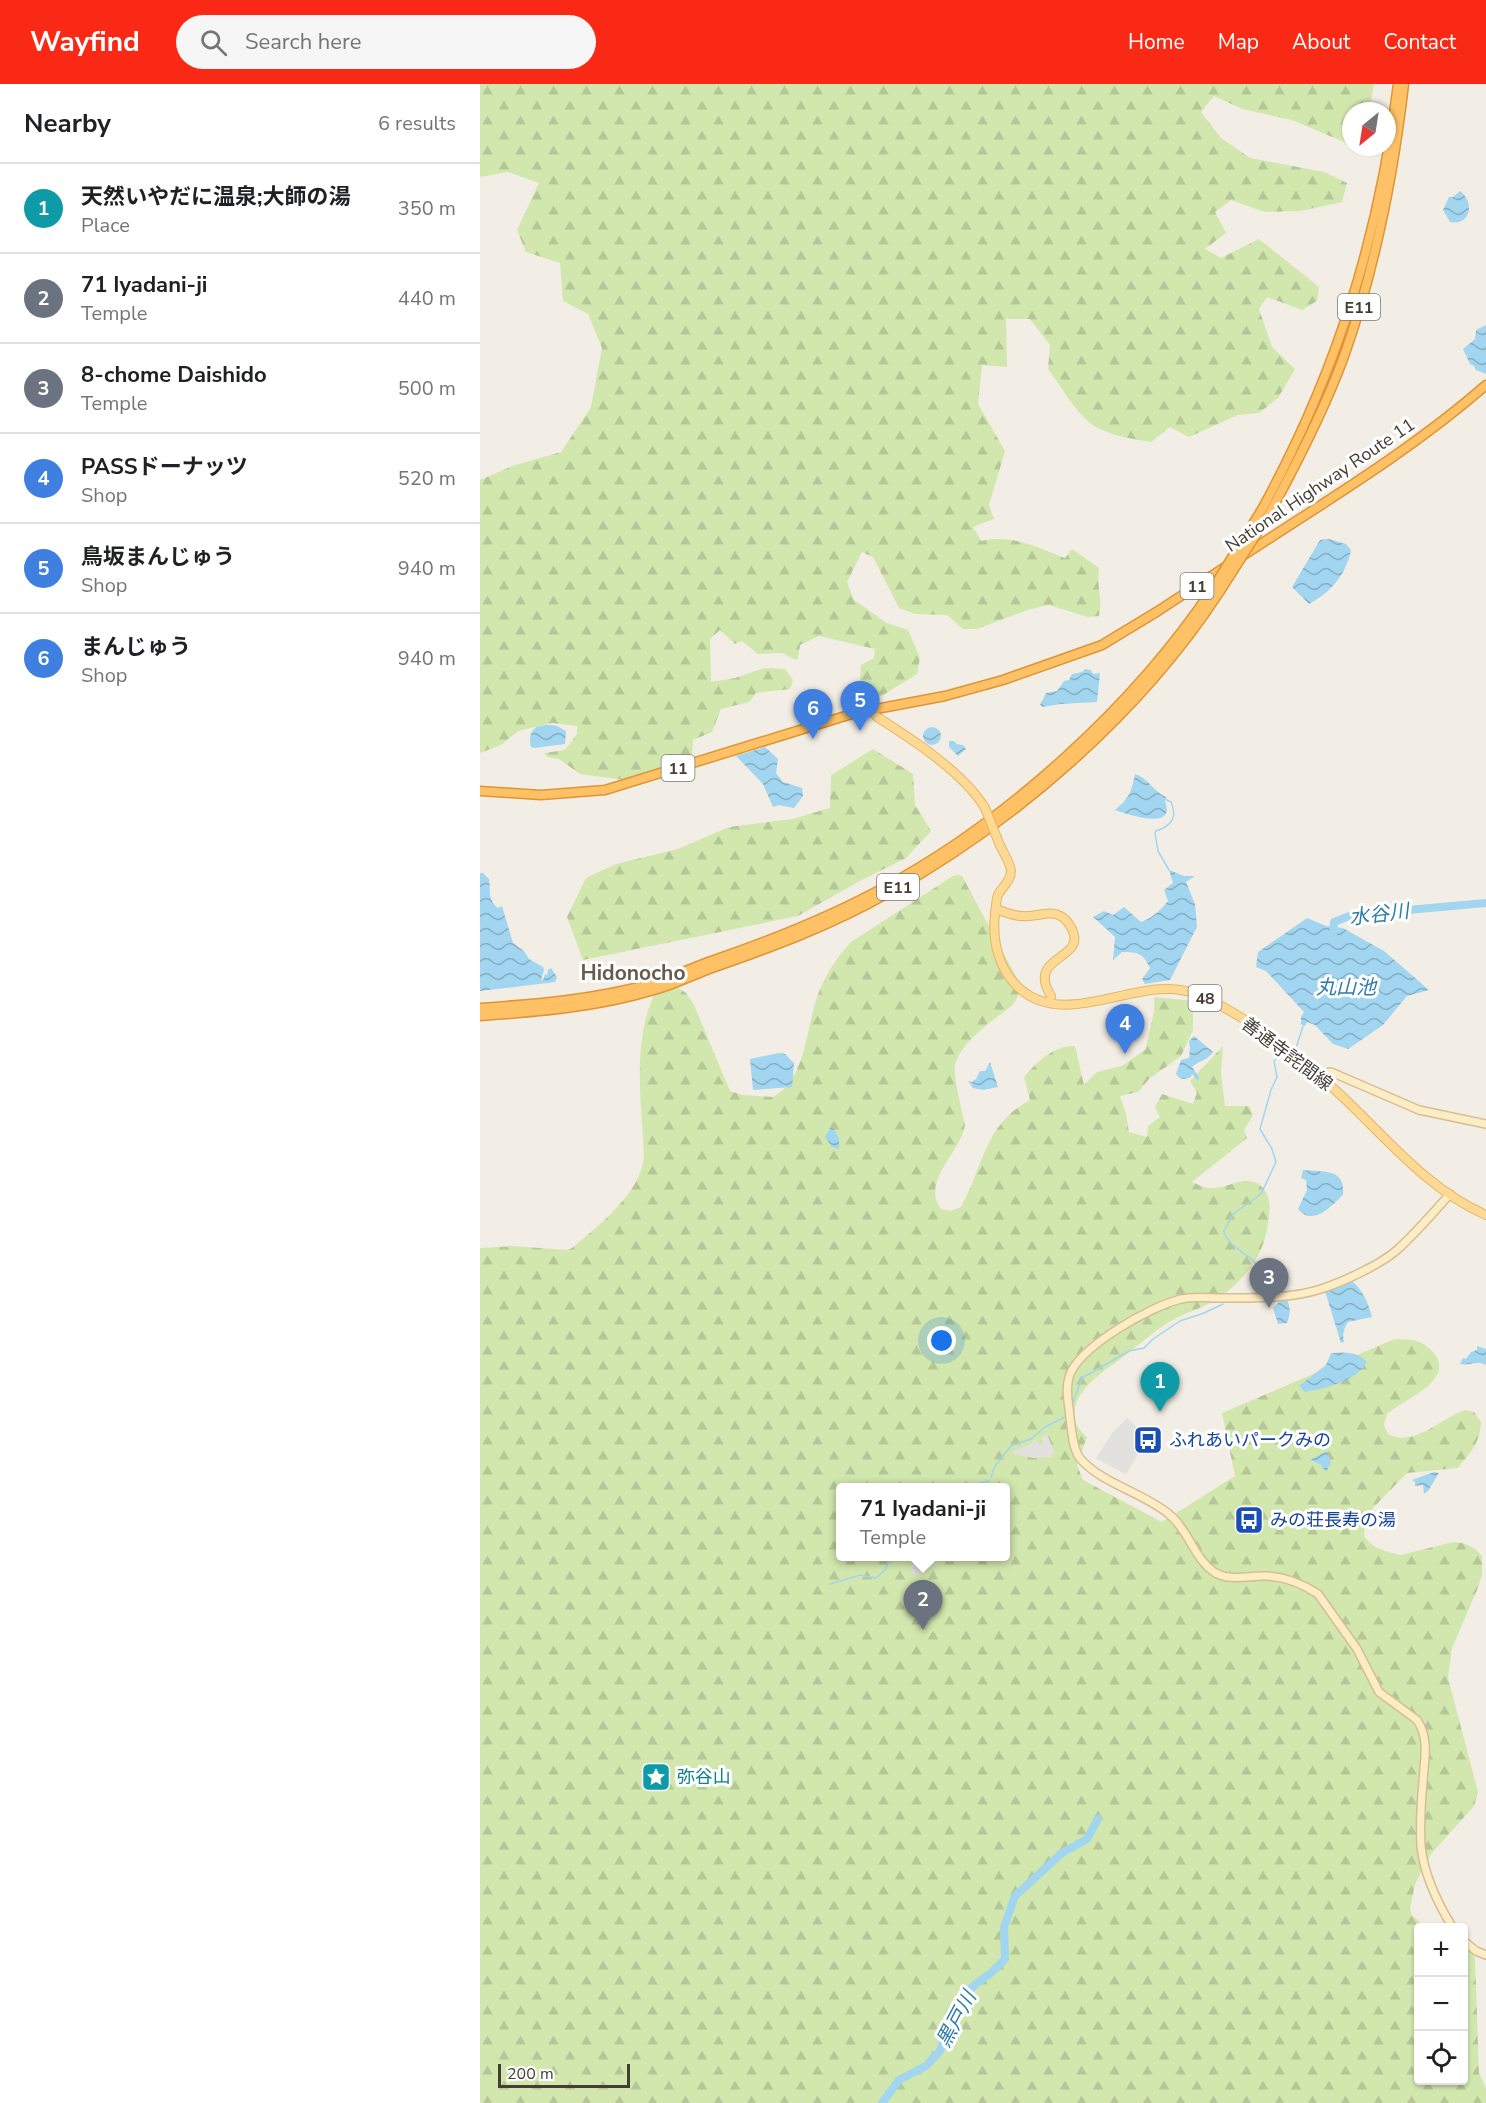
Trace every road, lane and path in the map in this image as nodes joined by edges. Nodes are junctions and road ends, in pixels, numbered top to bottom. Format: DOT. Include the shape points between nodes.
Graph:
graph roads {
  1 [pos="1398,84"];
  2 [pos="1404,84"];
  3 [pos="1486,385"];
  4 [pos="1265,514"];
  5 [pos="1217,589"];
  6 [pos="871,710"];
  7 [pos="480,791"];
  8 [pos="996,909"];
  9 [pos="1050,1002"];
  10 [pos="480,1008"];
  11 [pos="480,1016"];
  12 [pos="1316,1074"];
  13 [pos="1486,1124"];
  14 [pos="1450,1194"];
  15 [pos="1486,1215"];
  16 [pos="1451,1923"];
  17 [pos="1468,1944"];
  18 [pos="1486,1955"];
  1 -- 4 [label="highway, E11" via="1385,173 1355,296 1335,355"];
  2 -- 4 [label="highway, E11" via="1390,182 1370,274 1342,360 1310,433"];
  3 -- 6 [label="highway, National Highway Route 11 / 11" via="1416,442 1102,645 972,689"];
  4 -- 5 [label="highway, E11, bridge"];
  5 -- 10 [label="highway, E11" via="1168,650 1065,756 995,815 886,887 819,920 652,983 580,998"];
  5 -- 11 [label="highway, E11" via="1199,623 1175,655 1069,762 989,827 887,894 765,950 656,990 582,1005"];
  6 -- 7 [label="highway, National Highway Route 11 / 11" via="605,790 542,795"];
  6 -- 8 [label="main road, 善通寺詫間線 / 48, bridge" via="975,792 1011,872 998,895"];
  8 -- 9 [label="main road, 善通寺詫間線 / 48" via="996,942 1007,974 1025,993"];
  8 -- 9 [label="main road" via="1023,916 1057,914 1069,924 1074,944 1044,974"];
  9 -- 12 [label="main road, 善通寺詫間線 / 48" via="1080,1004 1157,989 1193,993 1253,1026"];
  12 -- 13 [label="street" via="1330,1072 1419,1110"];
  12 -- 14 [label="main road, 善通寺詫間線 / 48" via="1414,1167"];
  14 -- 15 [label="main road, 善通寺詫間線 / 48"];
  14 -- 16 [label="street" via="1392,1254 1322,1289 1246,1298 1184,1298 1145,1312 1082,1357 1067,1388 1074,1447 1081,1459 1172,1516 1213,1572 1233,1578 1285,1579 1318,1594 1358,1649 1379,1692 1417,1720 1426,1745 1421,1846 1430,1881"];
  17 -- 18 [label="street"];
}
